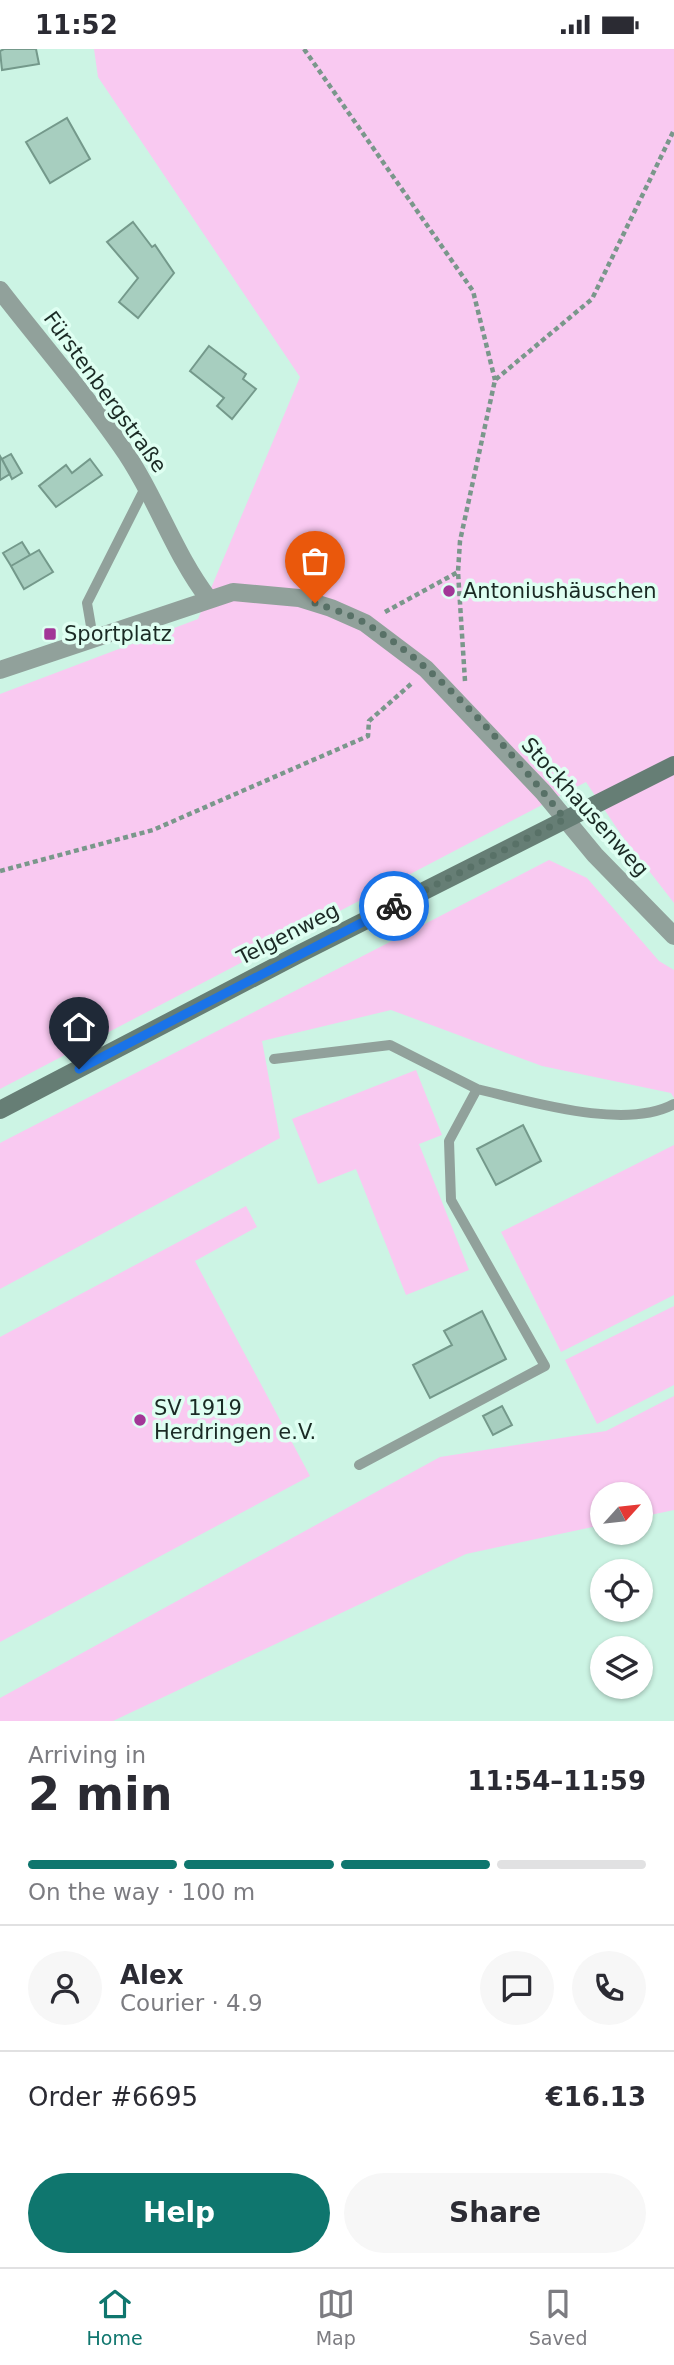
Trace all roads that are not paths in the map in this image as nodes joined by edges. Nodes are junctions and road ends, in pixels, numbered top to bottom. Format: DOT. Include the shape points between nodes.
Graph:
graph roads {
  1 [pos="0,290"];
  2 [pos="146,486"];
  3 [pos="208,598"];
  4 [pos="93,638"];
  5 [pos="0,670"];
  6 [pos="674,765"];
  7 [pos="565,819"];
  8 [pos="674,936"];
  9 [pos="274,1059"];
  10 [pos="477,1089"];
  11 [pos="674,1104"];
  12 [pos="0,1110"];
  13 [pos="359,1465"];
  1 -- 2 [label="street, Fürstenbergstraße" via="121,446"];
  2 -- 3 [label="street, Fürstenbergstraße" via="189,574"];
  2 -- 4 [label="lane" via="87,603"];
  3 -- 4 [label="street, Stockhausenweg"];
  3 -- 7 [label="street, Stockhausenweg" via="233,592 299,598 365,623 426,669 464,706"];
  4 -- 5 [label="street, Stockhausenweg"];
  6 -- 7 [label="main road, Telgenweg"];
  7 -- 8 [label="street, Stockhausenweg"];
  7 -- 12 [label="main road, Telgenweg"];
  9 -- 10 [label="lane" via="390,1045"];
  10 -- 11 [label="lane" via="562,1108 630,1115"];
  10 -- 13 [label="lane" via="449,1141 451,1200 545,1366"];
}
